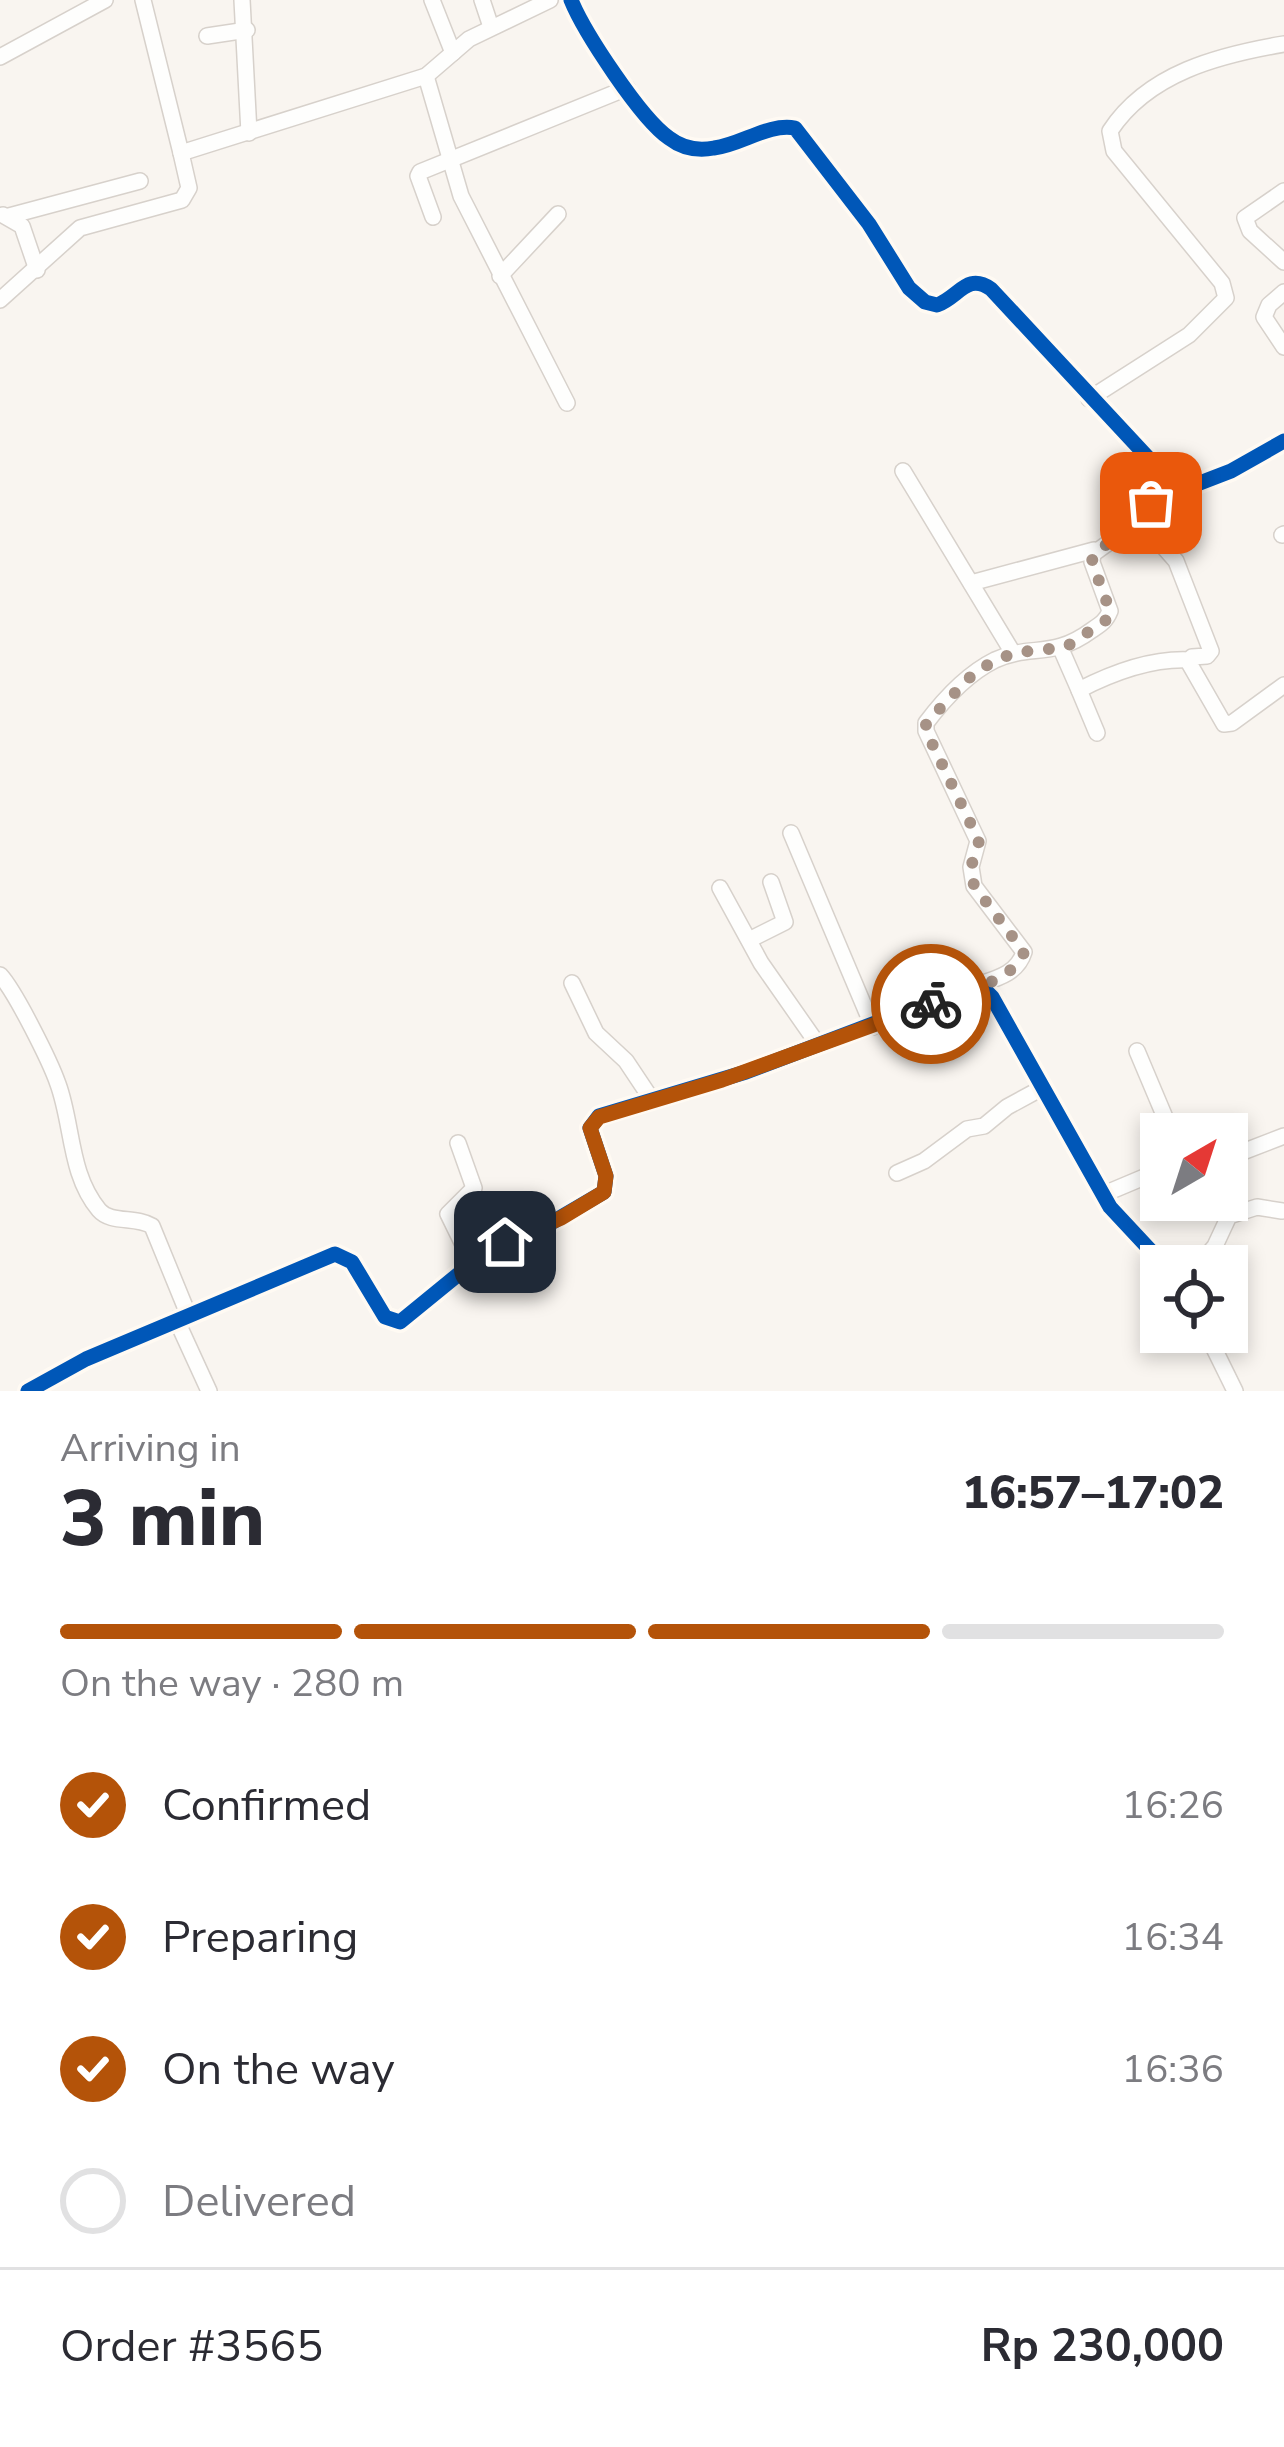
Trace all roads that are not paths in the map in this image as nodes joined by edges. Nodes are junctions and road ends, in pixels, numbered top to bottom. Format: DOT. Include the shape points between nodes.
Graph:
graph roads {
  1 [pos="104,0"];
  2 [pos="143,0"];
  3 [pos="242,0"];
  4 [pos="432,0"];
  5 [pos="482,0"];
  6 [pos="550,0"];
  7 [pos="571,0"];
  8 [pos="491,27"];
  9 [pos="247,30"];
  10 [pos="207,36"];
  11 [pos="1284,44"];
  12 [pos="453,52"];
  13 [pos="0,56"];
  14 [pos="426,76"];
  15 [pos="627,88"];
  16 [pos="249,133"];
  17 [pos="182,153"];
  18 [pos="449,162"];
  19 [pos="140,181"];
  20 [pos="1284,191"];
  21 [pos="558,214"];
  22 [pos="5,215"];
  23 [pos="433,217"];
  24 [pos="1284,262"];
  25 [pos="37,270"];
  26 [pos="500,276"];
  27 [pos="1284,292"];
  28 [pos="0,300"];
  29 [pos="1284,347"];
  30 [pos="1089,399"];
  31 [pos="567,403"];
  32 [pos="1284,441"];
  33 [pos="903,471"];
  34 [pos="1179,491"];
  35 [pos="1141,520"];
  36 [pos="1094,550"];
  37 [pos="970,583"];
  38 [pos="1061,649"];
  39 [pos="1013,653"];
  40 [pos="1190,660"];
  41 [pos="1284,685"];
  42 [pos="1079,690"];
  43 [pos="1096,734"];
  44 [pos="791,833"];
  45 [pos="771,883"];
  46 [pos="720,888"];
  47 [pos="749,940"];
  48 [pos="0,976"];
  49 [pos="572,983"];
  50 [pos="973,986"];
  51 [pos="872,1027"];
  52 [pos="819,1046"];
  53 [pos="1137,1051"];
  54 [pos="1042,1088"];
  55 [pos="652,1100"];
  56 [pos="1163,1113"];
  57 [pos="1284,1136"];
  58 [pos="458,1143"];
  59 [pos="1248,1150"];
  60 [pos="897,1173"];
  61 [pos="1140,1178"];
  62 [pos="1104,1193"];
  63 [pos="1282,1211"];
  64 [pos="1144,1245"];
  65 [pos="1216,1245"];
  66 [pos="472,1263"];
  67 [pos="182,1317"];
  68 [pos="1216,1353"];
  69 [pos="1233,1390"];
  70 [pos="28,1391"];
  71 [pos="208,1391"];
  1 -- 13 [label="street"];
  2 -- 17 [label="street"];
  3 -- 9 [label="street"];
  4 -- 12 [label="street"];
  5 -- 8 [label="street"];
  6 -- 8 [label="street"];
  7 -- 15 [label="street"];
  8 -- 12 [label="street"];
  9 -- 10 [label="street"];
  9 -- 16 [label="street"];
  11 -- 30 [label="street" via="1176,73 1110,131 1114,152 1226,298 1189,334"];
  12 -- 14 [label="street"];
  14 -- 16 [label="street"];
  14 -- 18 [label="street"];
  15 -- 18 [label="street"];
  15 -- 30 [label="street" via="662,133 696,149 795,128 914,294 938,305 968,283 984,284"];
  16 -- 17 [label="street"];
  17 -- 25 [label="street" via="189,188 182,200 80,228"];
  18 -- 23 [label="street" via="418,174"];
  18 -- 26 [label="street"];
  19 -- 22 [label="street"];
  20 -- 24 [label="street" via="1245,218"];
  21 -- 26 [label="street"];
  22 -- 25 [label="street" via="26,233"];
  25 -- 28 [label="street"];
  26 -- 31 [label="street"];
  27 -- 29 [label="street" via="1264,317"];
  30 -- 34 [label="street"];
  32 -- 34 [label="street"];
  33 -- 37 [label="street"];
  34 -- 35 [label="street" via="1151,503"];
  35 -- 36 [label="street"];
  35 -- 40 [label="street" via="1176,561 1210,646 1207,656"];
  36 -- 37 [label="street"];
  36 -- 38 [label="street" via="1110,614"];
  37 -- 39 [label="street"];
  38 -- 39 [label="street"];
  38 -- 42 [label="street"];
  39 -- 50 [label="street" via="970,676 925,727 979,841 974,886 1024,952 1008,974"];
  40 -- 41 [label="street" via="1224,724"];
  40 -- 42 [label="street" via="1122,671"];
  42 -- 43 [label="street"];
  44 -- 51 [label="street"];
  45 -- 47 [label="street" via="785,922"];
  46 -- 47 [label="street"];
  47 -- 52 [label="street"];
  48 -- 67 [label="street" via="58,1082 78,1171 97,1207 152,1226"];
  49 -- 55 [label="street" via="596,1033"];
  50 -- 51 [label="street"];
  50 -- 54 [label="street" via="989,993"];
  51 -- 52 [label="street"];
  52 -- 55 [label="street"];
  53 -- 56 [label="street"];
  54 -- 60 [label="street"];
  54 -- 62 [label="street"];
  55 -- 66 [label="street" via="591,1124 604,1192"];
  57 -- 59 [label="street"];
  58 -- 66 [label="street" via="474,1188 448,1214"];
  61 -- 62 [label="street"];
  62 -- 64 [label="street"];
  63 -- 65 [label="street" via="1229,1216"];
  66 -- 67 [label="street" via="395,1323 352,1262 335,1254"];
  67 -- 70 [label="street"];
  67 -- 71 [label="street"];
  68 -- 69 [label="street"];
}
